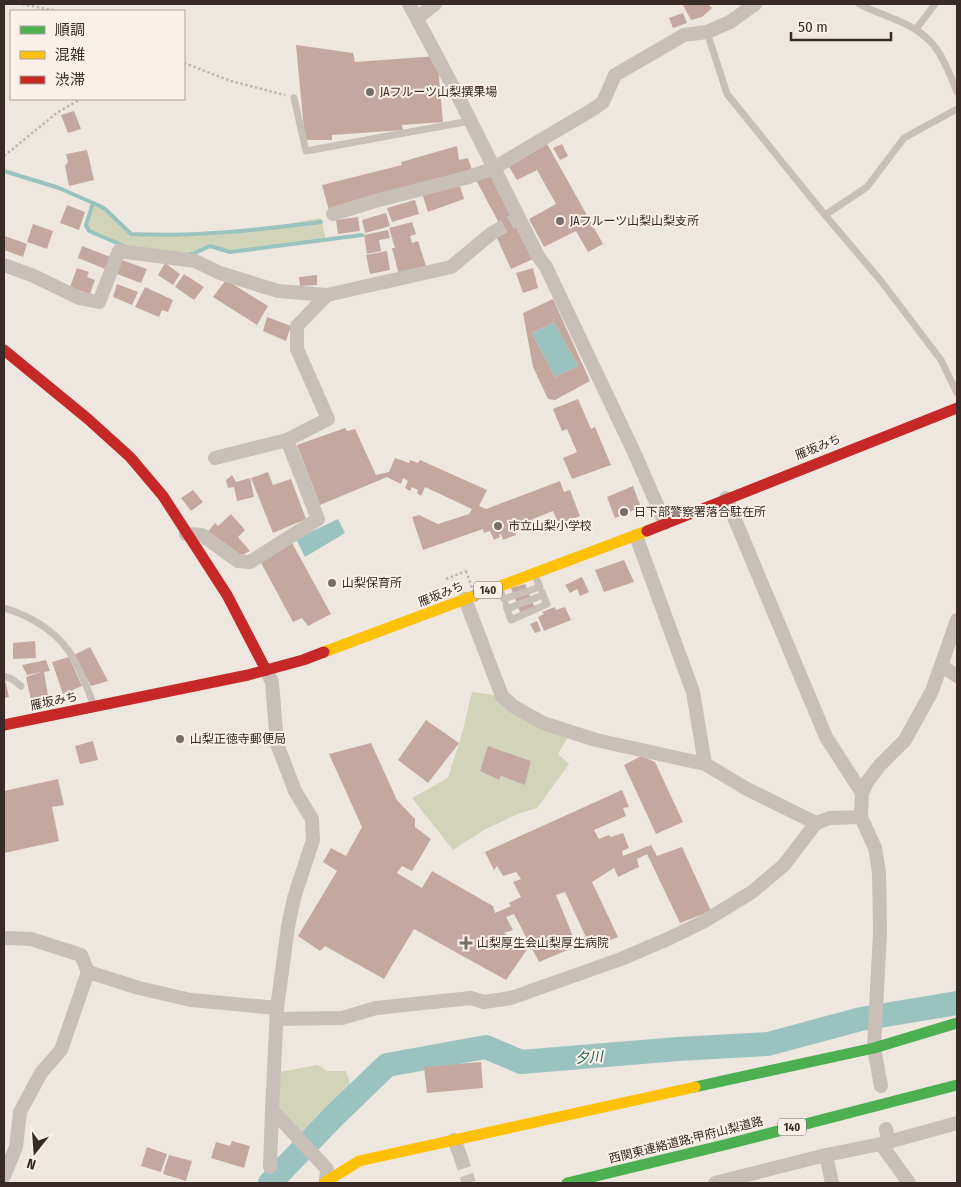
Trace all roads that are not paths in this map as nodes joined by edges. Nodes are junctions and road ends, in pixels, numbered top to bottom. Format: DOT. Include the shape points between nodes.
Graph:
graph roads {
  1 [pos="409,4"];
  2 [pos="435,4"];
  3 [pos="755,4"];
  4 [pos="859,4"];
  5 [pos="935,4"];
  6 [pos="417,18"];
  7 [pos="916,29"];
  8 [pos="707,32"];
  9 [pos="957,92"];
  10 [pos="294,98"];
  11 [pos="957,109"];
  12 [pos="470,121"];
  13 [pos="494,168"];
  14 [pos="333,214"];
  15 [pos="825,215"];
  16 [pos="492,233"];
  17 [pos="4,265"];
  18 [pos="327,295"];
  19 [pos="4,350"];
  20 [pos="957,393"];
  21 [pos="957,408"];
  22 [pos="287,440"];
  23 [pos="215,458"];
  24 [pos="726,498"];
  25 [pos="664,523"];
  26 [pos="186,534"];
  27 [pos="636,536"];
  28 [pos="534,573"];
  29 [pos="498,586"];
  30 [pos="540,586"];
  31 [pos="543,595"];
  32 [pos="504,599"];
  33 [pos="471,601"];
  34 [pos="4,608"];
  35 [pos="507,609"];
  36 [pos="957,620"];
  37 [pos="942,666"];
  38 [pos="266,670"];
  39 [pos="4,676"];
  40 [pos="957,676"];
  41 [pos="21,686"];
  42 [pos="94,706"];
  43 [pos="4,724"];
  44 [pos="705,764"];
  45 [pos="862,793"];
  46 [pos="861,817"];
  47 [pos="816,822"];
  48 [pos="4,938"];
  49 [pos="88,972"];
  50 [pos="277,1013"];
  51 [pos="957,1024"];
  52 [pos="874,1048"];
  53 [pos="957,1084"];
  54 [pos="881,1086"];
  55 [pos="272,1110"];
  56 [pos="957,1123"];
  57 [pos="885,1138"];
  58 [pos="454,1140"];
  59 [pos="460,1155"];
  60 [pos="826,1155"];
  61 [pos="270,1167"];
  62 [pos="627,1168"];
  63 [pos="4,1176"];
  64 [pos="325,1182"];
  65 [pos="567,1183"];
  66 [pos="580,1183"];
  67 [pos="715,1183"];
  68 [pos="832,1183"];
  69 [pos="908,1183"];
  1 -- 6 [label="street"];
  2 -- 6 [label="street"];
  3 -- 8 [label="street" via="730,22"];
  4 -- 7 [label="lane"];
  5 -- 7 [label="lane"];
  6 -- 12 [label="street"];
  7 -- 9 [label="lane" via="934,44"];
  8 -- 13 [label="street" via="684,35 615,75 603,102"];
  8 -- 15 [label="lane" via="727,94"];
  10 -- 12 [label="lane" via="306,151"];
  11 -- 15 [label="lane" via="904,138 867,187"];
  12 -- 13 [label="street"];
  13 -- 14 [label="street"];
  13 -- 25 [label="street" via="546,267"];
  15 -- 20 [label="lane" via="941,360"];
  16 -- 18 [label="street" via="451,267"];
  17 -- 18 [label="street" via="79,298 99,302 119,251 195,261 220,273 278,291"];
  18 -- 22 [label="street" via="297,326 297,349 328,419"];
  19 -- 26 [label="main road" via="130,457 162,496"];
  21 -- 24 [label="main road, 雁坂みち / 140"];
  22 -- 23 [label="street"];
  22 -- 26 [label="street" via="318,519 250,562 238,561 202,535"];
  24 -- 25 [label="main road, 雁坂みち / 140"];
  24 -- 45 [label="street" via="826,738"];
  25 -- 27 [label="main road, 雁坂みち / 140"];
  26 -- 38 [label="main road" via="227,595"];
  27 -- 28 [label="main road, 雁坂みち / 140"];
  27 -- 44 [label="street" via="693,692"];
  28 -- 29 [label="main road, 雁坂みち / 140"];
  28 -- 30 [label="lane"];
  29 -- 32 [label="lane"];
  29 -- 33 [label="main road, 雁坂みち / 140"];
  30 -- 31 [label="lane"];
  30 -- 32 [label="lane"];
  31 -- 35 [label="lane"];
  31 -- 35 [label="lane" via="547,604 511,620"];
  32 -- 35 [label="lane"];
  33 -- 38 [label="main road, 雁坂みち / 140"];
  33 -- 44 [label="street" via="502,696 513,706 543,723 596,740"];
  34 -- 42 [label="lane" via="46,628 68,649"];
  36 -- 37 [label="street"];
  37 -- 40 [label="street"];
  37 -- 45 [label="street" via="905,740 880,765"];
  38 -- 42 [label="main road, 雁坂みち / 140"];
  38 -- 50 [label="street" via="272,682 277,744 295,791 312,819 313,840 294,898"];
  39 -- 41 [label="lane"];
  42 -- 43 [label="main road, 雁坂みち / 140"];
  44 -- 47 [label="street"];
  45 -- 46 [label="street"];
  46 -- 47 [label="street"];
  46 -- 52 [label="street" via="875,848 880,872"];
  47 -- 50 [label="street" via="784,865 752,892 670,938 568,979 511,998 484,1002 471,998 376,1008 342,1018"];
  48 -- 49 [label="street" via="31,939 81,955"];
  49 -- 50 [label="street" via="191,1000"];
  49 -- 63 [label="street" via="61,1050 41,1073 20,1112 16,1147"];
  50 -- 55 [label="street"];
  51 -- 52 [label="main road"];
  52 -- 54 [label="street"];
  52 -- 58 [label="main road"];
  53 -- 62 [label="main road, 西関東連絡道路;甲府山梨道路 / 140"];
  55 -- 61 [label="street"];
  55 -- 64 [label="street" via="327,1169"];
  56 -- 57 [label="street"];
  57 -- 60 [label="street"];
  57 -- 69 [label="street"];
  58 -- 59 [label="street"];
  58 -- 64 [label="main road" via="359,1162"];
  60 -- 67 [label="street"];
  60 -- 68 [label="street"];
  62 -- 65 [label="main road, 西関東連絡道路;甲府山梨道路 / 140"];
  62 -- 66 [label="main road"];
}
